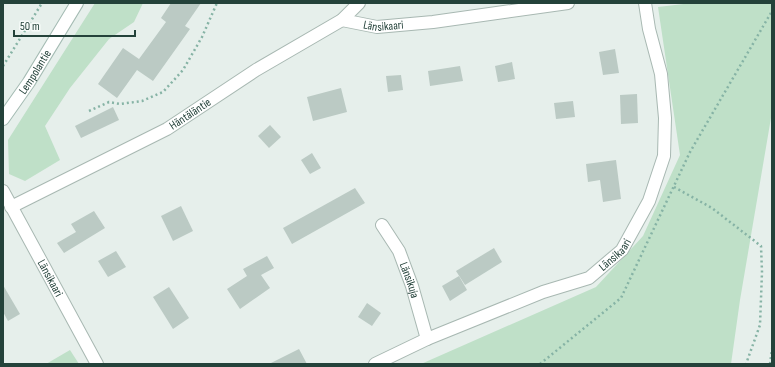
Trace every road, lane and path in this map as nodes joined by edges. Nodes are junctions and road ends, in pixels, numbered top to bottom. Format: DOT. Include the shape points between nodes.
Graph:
graph roads {
  1 [pos="42,3"];
  2 [pos="77,3"];
  3 [pos="217,3"];
  4 [pos="359,3"];
  5 [pos="568,3"];
  6 [pos="645,3"];
  7 [pos="342,20"];
  8 [pos="3,66"];
  9 [pos="89,111"];
  10 [pos="3,119"];
  11 [pos="674,187"];
  12 [pos="3,191"];
  13 [pos="11,207"];
  14 [pos="382,225"];
  15 [pos="427,339"];
  16 [pos="772,349"];
  17 [pos="97,364"];
  18 [pos="375,364"];
  19 [pos="746,364"];
  20 [pos="770,364"];
  1 -- 8 [label="path"];
  2 -- 10 [label="street, Lempolantie" via="29,82"];
  3 -- 9 [label="path" via="202,37 183,70 163,92 142,101 120,104 109,102"];
  4 -- 7 [label="street, Häntäläntie"];
  5 -- 7 [label="street, Länsikaari" via="433,22 377,27"];
  6 -- 15 [label="street, Länsikaari" via="661,74 666,118 664,156 649,201 622,250 589,278 543,292"];
  7 -- 13 [label="street, Häntäläntie" via="256,70 168,129"];
  11 -- 19 [label="path" via="712,208 761,246 760,325"];
  12 -- 13 [label="street, Länsikaari"];
  13 -- 17 [label="street, Länsikaari"];
  14 -- 15 [label="street, Länsikuja" via="398,251 412,286"];
  15 -- 18 [label="street, Länsikaari"];
  16 -- 20 [label="path"];
}
